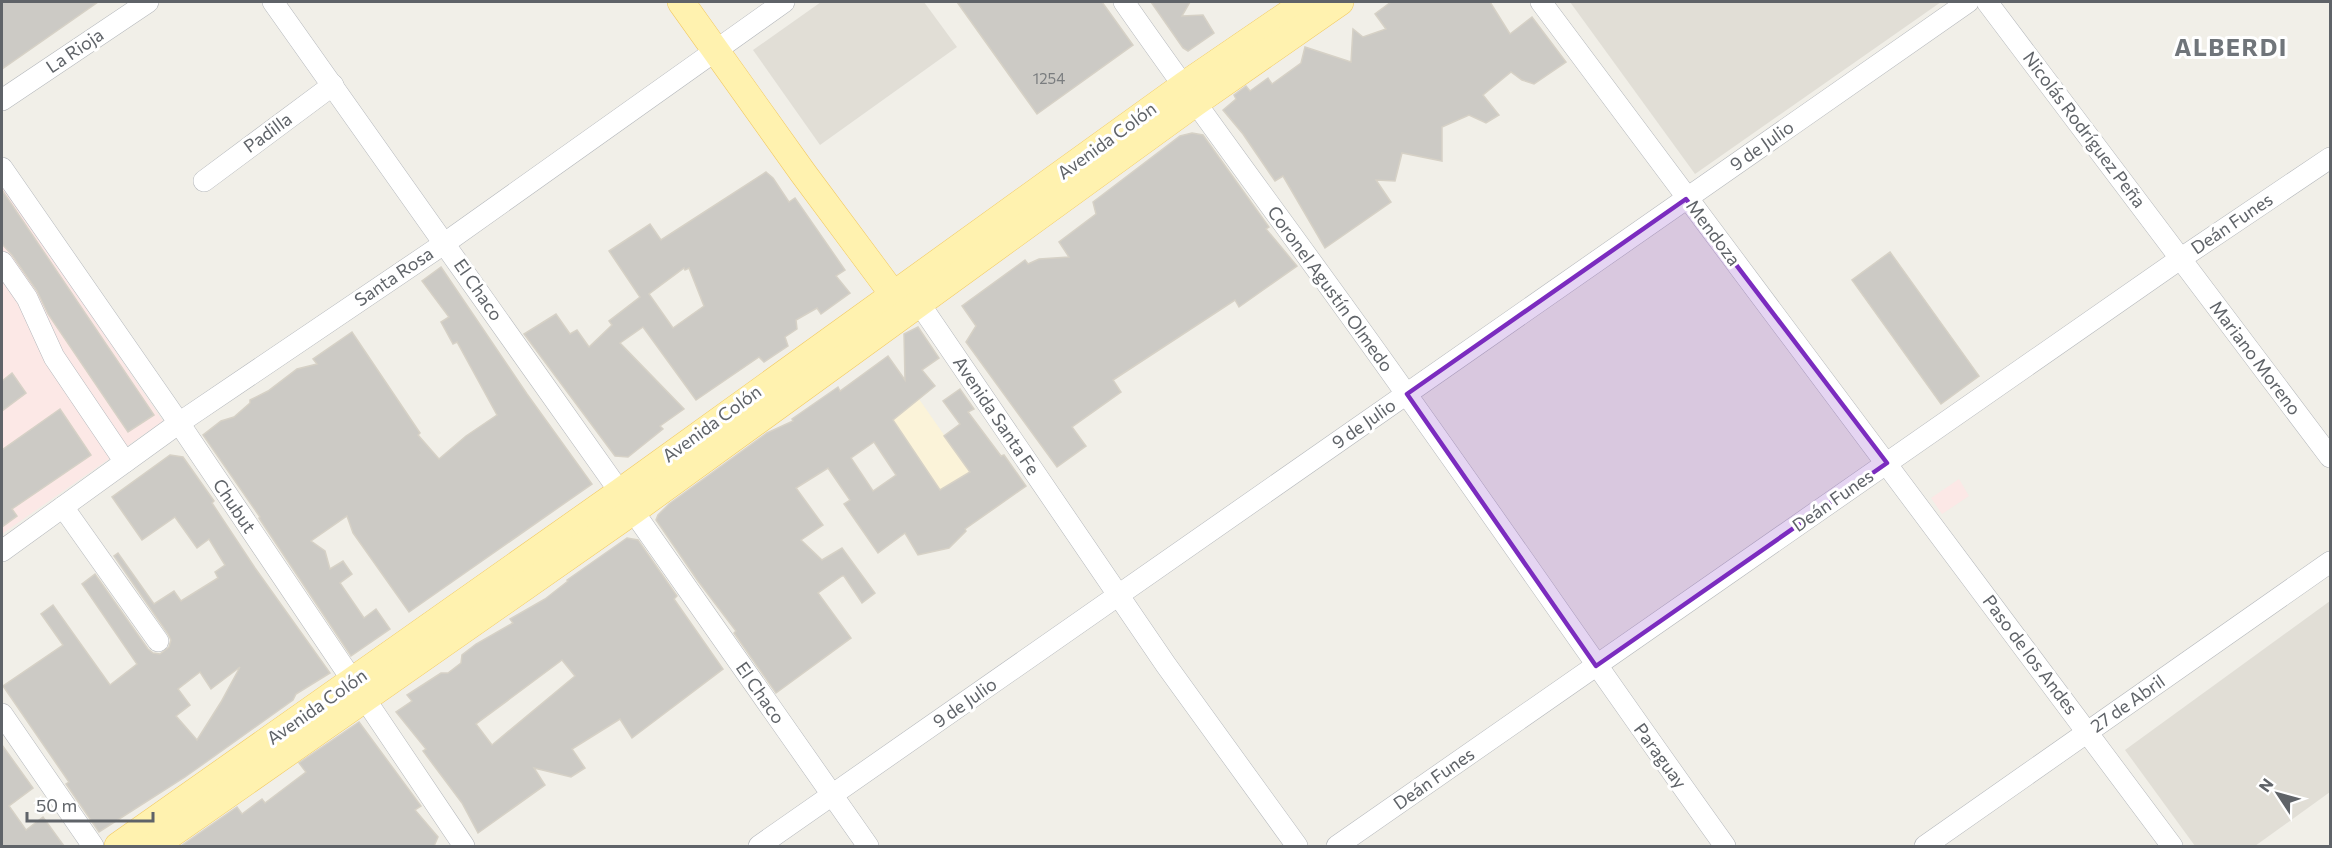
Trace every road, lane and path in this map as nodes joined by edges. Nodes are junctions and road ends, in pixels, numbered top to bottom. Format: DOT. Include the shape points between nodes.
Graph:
graph roads {
  1 [pos="148,2"];
  2 [pos="273,2"];
  3 [pos="681,2"];
  4 [pos="784,2"];
  5 [pos="1124,2"];
  6 [pos="1306,2"];
  7 [pos="1340,2"];
  8 [pos="1541,2"];
  9 [pos="1968,2"];
  10 [pos="1988,2"];
  11 [pos="714,50"];
  12 [pos="333,85"];
  13 [pos="1189,94"];
  14 [pos="2,100"];
  15 [pos="2331,158"];
  16 [pos="2,168"];
  17 [pos="204,181"];
  18 [pos="1686,199"];
  19 [pos="445,243"];
  20 [pos="2180,259"];
  21 [pos="2,262"];
  22 [pos="893,294"];
  23 [pos="919,303"];
  24 [pos="1407,394"];
  25 [pos="178,423"];
  26 [pos="2331,457"];
  27 [pos="125,462"];
  28 [pos="1887,463"];
  29 [pos="626,501"];
  30 [pos="63,507"];
  31 [pos="2,551"];
  32 [pos="2331,562"];
  33 [pos="1118,596"];
  34 [pos="158,641"];
  35 [pos="1596,666"];
  36 [pos="357,690"];
  37 [pos="2,714"];
  38 [pos="2088,733"];
  39 [pos="832,796"];
  40 [pos="93,846"];
  41 [pos="118,846"];
  42 [pos="154,846"];
  43 [pos="464,846"];
  44 [pos="759,846"];
  45 [pos="868,846"];
  46 [pos="1297,846"];
  47 [pos="1337,846"];
  48 [pos="1725,846"];
  49 [pos="1925,846"];
  50 [pos="2172,846"];
  1 -- 14 [label="street, La Rioja"];
  2 -- 12 [label="street, El Chaco"];
  3 -- 11 [label="main road"];
  4 -- 11 [label="street, Santa Rosa"];
  5 -- 13 [label="street, Coronel Agustín Olmedo"];
  6 -- 13 [label="main road, Avenida Colón"];
  7 -- 13 [label="main road, Avenida Colón"];
  8 -- 18 [label="street, Mendoza"];
  9 -- 18 [label="street, 9 de Julio"];
  10 -- 20 [label="street, Nicolás Rodríguez Peña"];
  11 -- 19 [label="street, Santa Rosa"];
  11 -- 22 [label="main road"];
  12 -- 17 [label="street, Padilla"];
  12 -- 19 [label="street, El Chaco"];
  13 -- 22 [label="main road, Avenida Colón"];
  13 -- 23 [label="main road, Avenida Colón"];
  13 -- 24 [label="street, Coronel Agustín Olmedo"];
  15 -- 20 [label="street, Deán Funes"];
  16 -- 25 [label="street, Chubut"];
  18 -- 24 [label="street, 9 de Julio"];
  18 -- 28 [label="street, Mendoza"];
  19 -- 25 [label="street, Santa Rosa"];
  19 -- 29 [label="street, El Chaco"];
  20 -- 26 [label="street, Mariano Moreno"];
  20 -- 28 [label="street, Deán Funes"];
  21 -- 27 [label="street" via="27,298 54,357"];
  22 -- 23 [label="main road"];
  22 -- 29 [label="main road, Avenida Colón"];
  23 -- 29 [label="main road, Avenida Colón"];
  23 -- 33 [label="street, Avenida Santa Fe"];
  24 -- 33 [label="street, 9 de Julio"];
  24 -- 35 [label="street, Coronel Agustín Olmedo"];
  25 -- 27 [label="street, Santa Rosa"];
  25 -- 36 [label="street, Chubut"];
  27 -- 30 [label="street, Santa Rosa"];
  28 -- 35 [label="street, Deán Funes"];
  28 -- 38 [label="street, Paso de los Andes"];
  29 -- 36 [label="main road, Avenida Colón"];
  29 -- 39 [label="street, El Chaco"];
  30 -- 31 [label="street, Santa Rosa"];
  30 -- 34 [label="street"];
  32 -- 38 [label="street, 27 de Abril"];
  33 -- 39 [label="street, 9 de Julio"];
  33 -- 46 [label="street, Avenida Santa Fe"];
  35 -- 47 [label="street, Deán Funes"];
  35 -- 48 [label="street, Paraguay"];
  36 -- 41 [label="main road, Avenida Colón"];
  36 -- 42 [label="main road, Avenida Colón"];
  36 -- 43 [label="street, Chubut"];
  37 -- 40 [label="street"];
  38 -- 49 [label="street, 27 de Abril"];
  38 -- 50 [label="street, Paso de los Andes"];
  39 -- 44 [label="street, 9 de Julio"];
  39 -- 45 [label="street, El Chaco"];
}
